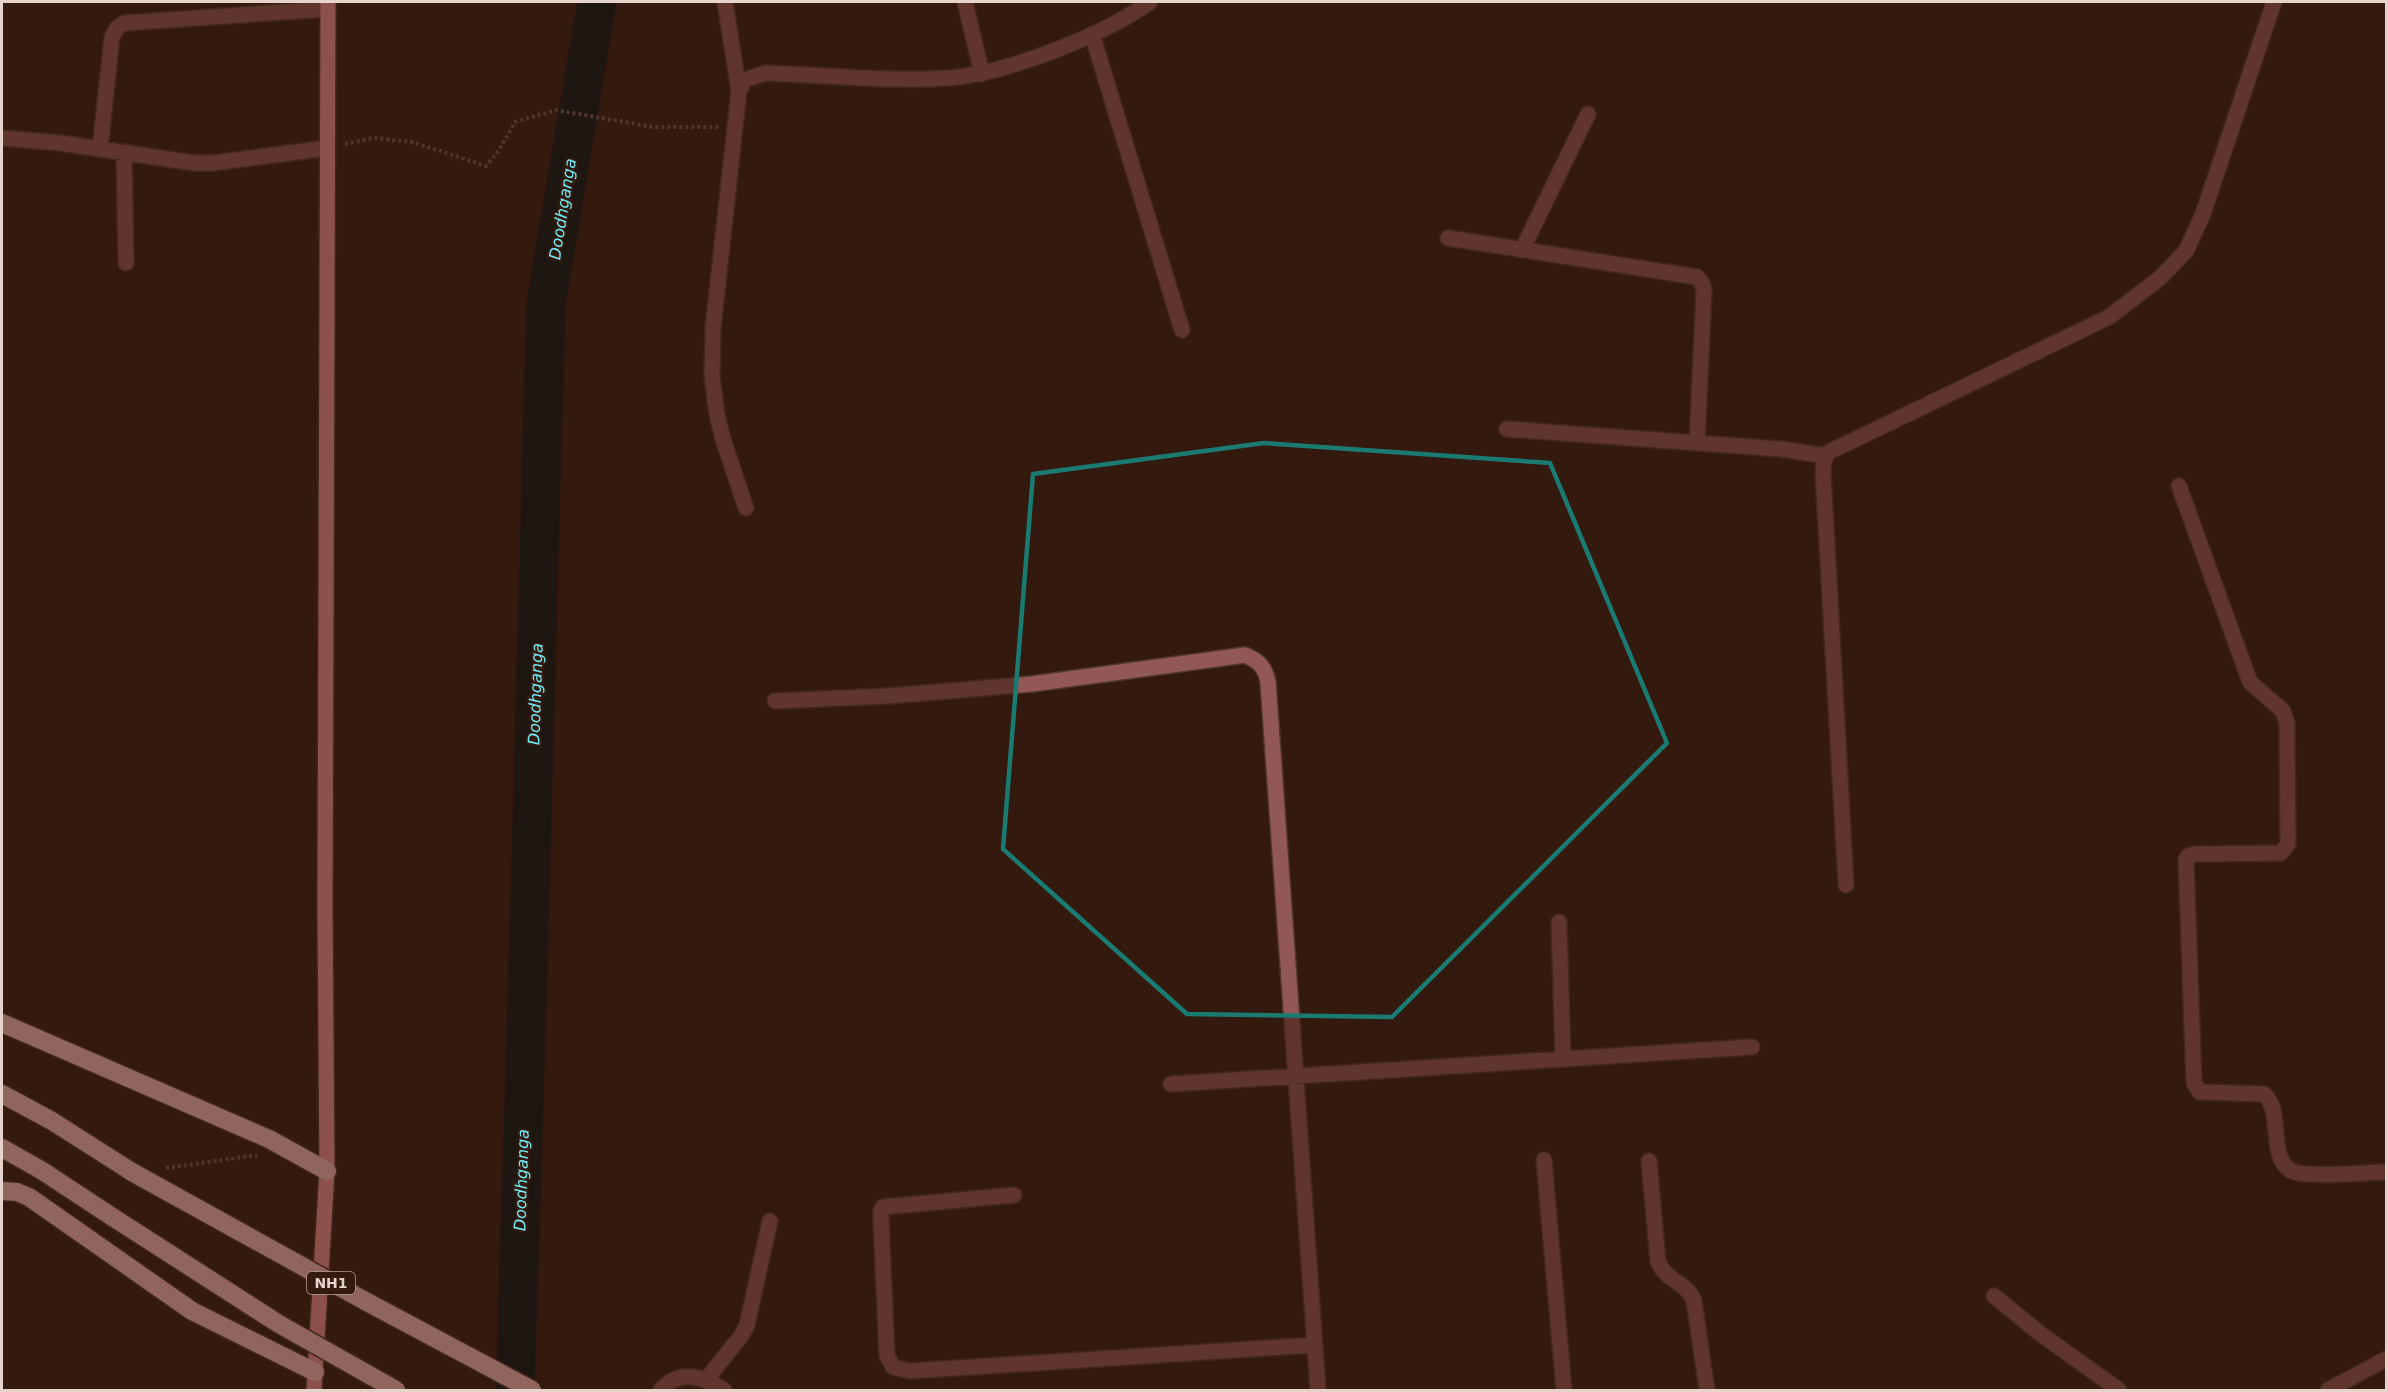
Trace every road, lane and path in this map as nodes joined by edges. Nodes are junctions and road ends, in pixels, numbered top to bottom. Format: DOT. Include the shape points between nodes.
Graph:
graph roads {
  1 [pos="725,2"];
  2 [pos="965,2"];
  3 [pos="1150,2"];
  4 [pos="2274,2"];
  5 [pos="328,5"];
  6 [pos="1092,34"];
  7 [pos="982,74"];
  8 [pos="740,91"];
  9 [pos="1588,114"];
  10 [pos="735,127"];
  11 [pos="2,138"];
  12 [pos="327,148"];
  13 [pos="100,149"];
  14 [pos="124,153"];
  15 [pos="1448,238"];
  16 [pos="1522,250"];
  17 [pos="126,263"];
  18 [pos="1182,330"];
  19 [pos="1507,429"];
  20 [pos="1697,443"];
  21 [pos="1826,456"];
  22 [pos="2179,486"];
  23 [pos="746,508"];
  24 [pos="775,701"];
  25 [pos="1846,885"];
  26 [pos="1559,922"];
  27 [pos="2,1023"];
  28 [pos="1752,1047"];
  29 [pos="1563,1058"];
  30 [pos="1296,1077"];
  31 [pos="1171,1084"];
  32 [pos="2,1094"];
  33 [pos="2,1148"];
  34 [pos="291,1151"];
  35 [pos="1544,1160"];
  36 [pos="1648,1161"];
  37 [pos="327,1171"];
  38 [pos="132,1172"];
  39 [pos="2386,1172"];
  40 [pos="2,1191"];
  41 [pos="1014,1195"];
  42 [pos="770,1221"];
  43 [pos="1994,1296"];
  44 [pos="1314,1345"];
  45 [pos="2386,1359"];
  46 [pos="706,1380"];
  47 [pos="314,1382"];
  48 [pos="396,1390"];
  49 [pos="532,1390"];
  50 [pos="661,1390"];
  51 [pos="724,1390"];
  52 [pos="1318,1390"];
  53 [pos="1564,1390"];
  54 [pos="1707,1390"];
  55 [pos="2119,1390"];
  56 [pos="2328,1390"];
  1 -- 8 [label="street"];
  2 -- 7 [label="street"];
  3 -- 6 [label="street"];
  4 -- 21 [label="street" via="2203,214 2186,251 2160,278 2109,317"];
  5 -- 12 [label="main road"];
  5 -- 13 [label="street" via="124,23 112,37"];
  6 -- 7 [label="street"];
  6 -- 18 [label="street"];
  7 -- 8 [label="street" via="911,79 765,72 744,80"];
  8 -- 10 [label="street"];
  9 -- 16 [label="street"];
  10 -- 12 [label="path" via="652,127 556,110 515,122 486,166 412,142 374,138"];
  10 -- 23 [label="street" via="713,328 712,376 723,439"];
  11 -- 13 [label="street"];
  12 -- 14 [label="street" via="213,163"];
  12 -- 37 [label="main road"];
  13 -- 14 [label="street"];
  14 -- 17 [label="street"];
  15 -- 16 [label="street"];
  16 -- 20 [label="street" via="1697,277 1704,290"];
  19 -- 20 [label="street"];
  20 -- 21 [label="street"];
  21 -- 25 [label="street" via="1823,473"];
  22 -- 39 [label="street" via="2250,682 2283,711 2287,724 2286,849 2281,853 2188,856 2194,1083 2200,1092 2265,1094 2273,1108 2277,1148 2291,1171 2306,1175"];
  24 -- 30 [label="street" via="1032,684 1245,655 1256,660 1265,669 1268,682"];
  26 -- 29 [label="street"];
  27 -- 34 [label="highway"];
  28 -- 29 [label="street"];
  29 -- 30 [label="street"];
  30 -- 31 [label="street"];
  30 -- 44 [label="street"];
  32 -- 38 [label="highway, NH1"];
  33 -- 48 [label="highway, bridge" via="279,1324"];
  34 -- 37 [label="highway"];
  34 -- 38 [label="path"];
  35 -- 53 [label="street"];
  36 -- 54 [label="street" via="1658,1261 1662,1271 1691,1292"];
  37 -- 47 [label="main road"];
  38 -- 49 [label="highway, NH1, bridge"];
  40 -- 47 [label="highway" via="29,1197 192,1311"];
  41 -- 44 [label="street" via="884,1207 881,1220 887,1356 893,1367 910,1371"];
  42 -- 46 [label="street" via="747,1324"];
  43 -- 55 [label="street"];
  44 -- 52 [label="street"];
  45 -- 56 [label="street"];
  46 -- 50 [label="street" via="688,1376"];
  46 -- 51 [label="street"];
}
